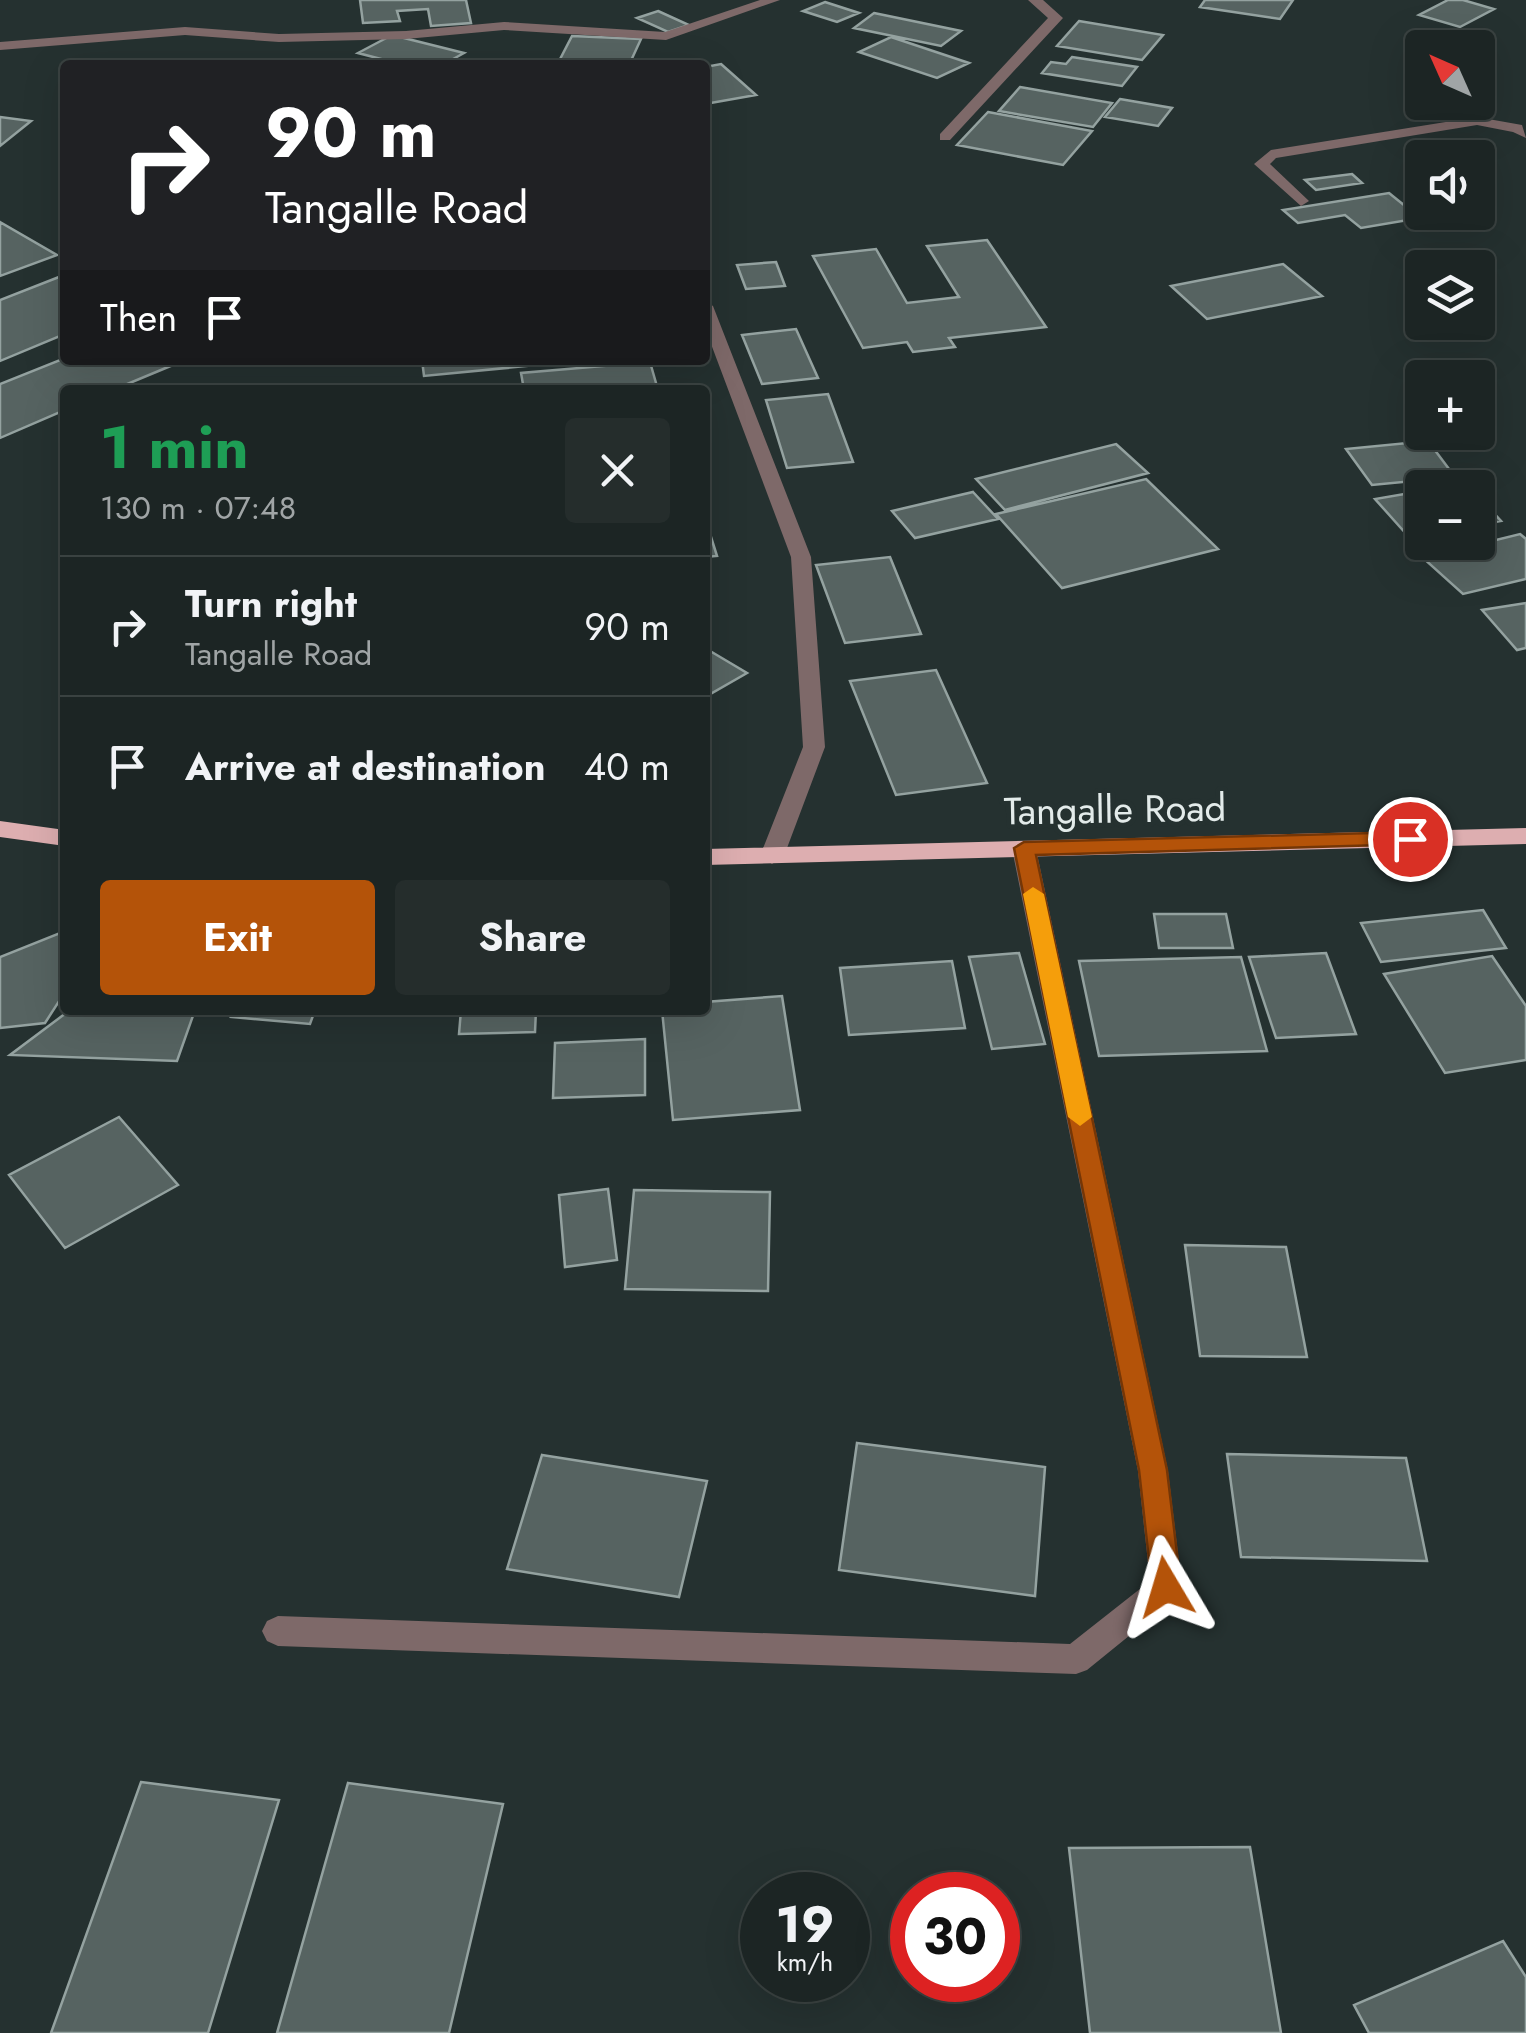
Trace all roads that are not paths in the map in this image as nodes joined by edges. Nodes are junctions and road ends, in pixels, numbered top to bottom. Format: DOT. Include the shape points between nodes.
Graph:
graph roads {
  1 [pos="773,0"];
  2 [pos="1035,0"];
  3 [pos="0,46"];
  4 [pos="1526,134"];
  5 [pos="945,136"];
  6 [pos="1301,201"];
  7 [pos="710,319"];
  8 [pos="0,829"];
  9 [pos="1526,836"];
  10 [pos="60,837"];
  11 [pos="1024,848"];
  12 [pos="772,856"];
  13 [pos="710,858"];
  14 [pos="278,1631"];
  1 -- 3 [label="street" via="666,36 504,26 279,38 185,31"];
  2 -- 5 [label="street" via="1056,18"];
  4 -- 6 [label="street" via="1477,121 1270,154 1262,164"];
  7 -- 12 [label="street" via="801,557 814,747"];
  8 -- 10 [label="highway"];
  9 -- 11 [label="highway, Tangalle Road"];
  11 -- 12 [label="highway, Tangalle Road"];
  11 -- 14 [label="street" via="1153,1470 1166,1587 1076,1659"];
  12 -- 13 [label="highway, Tangalle Road"];
}
